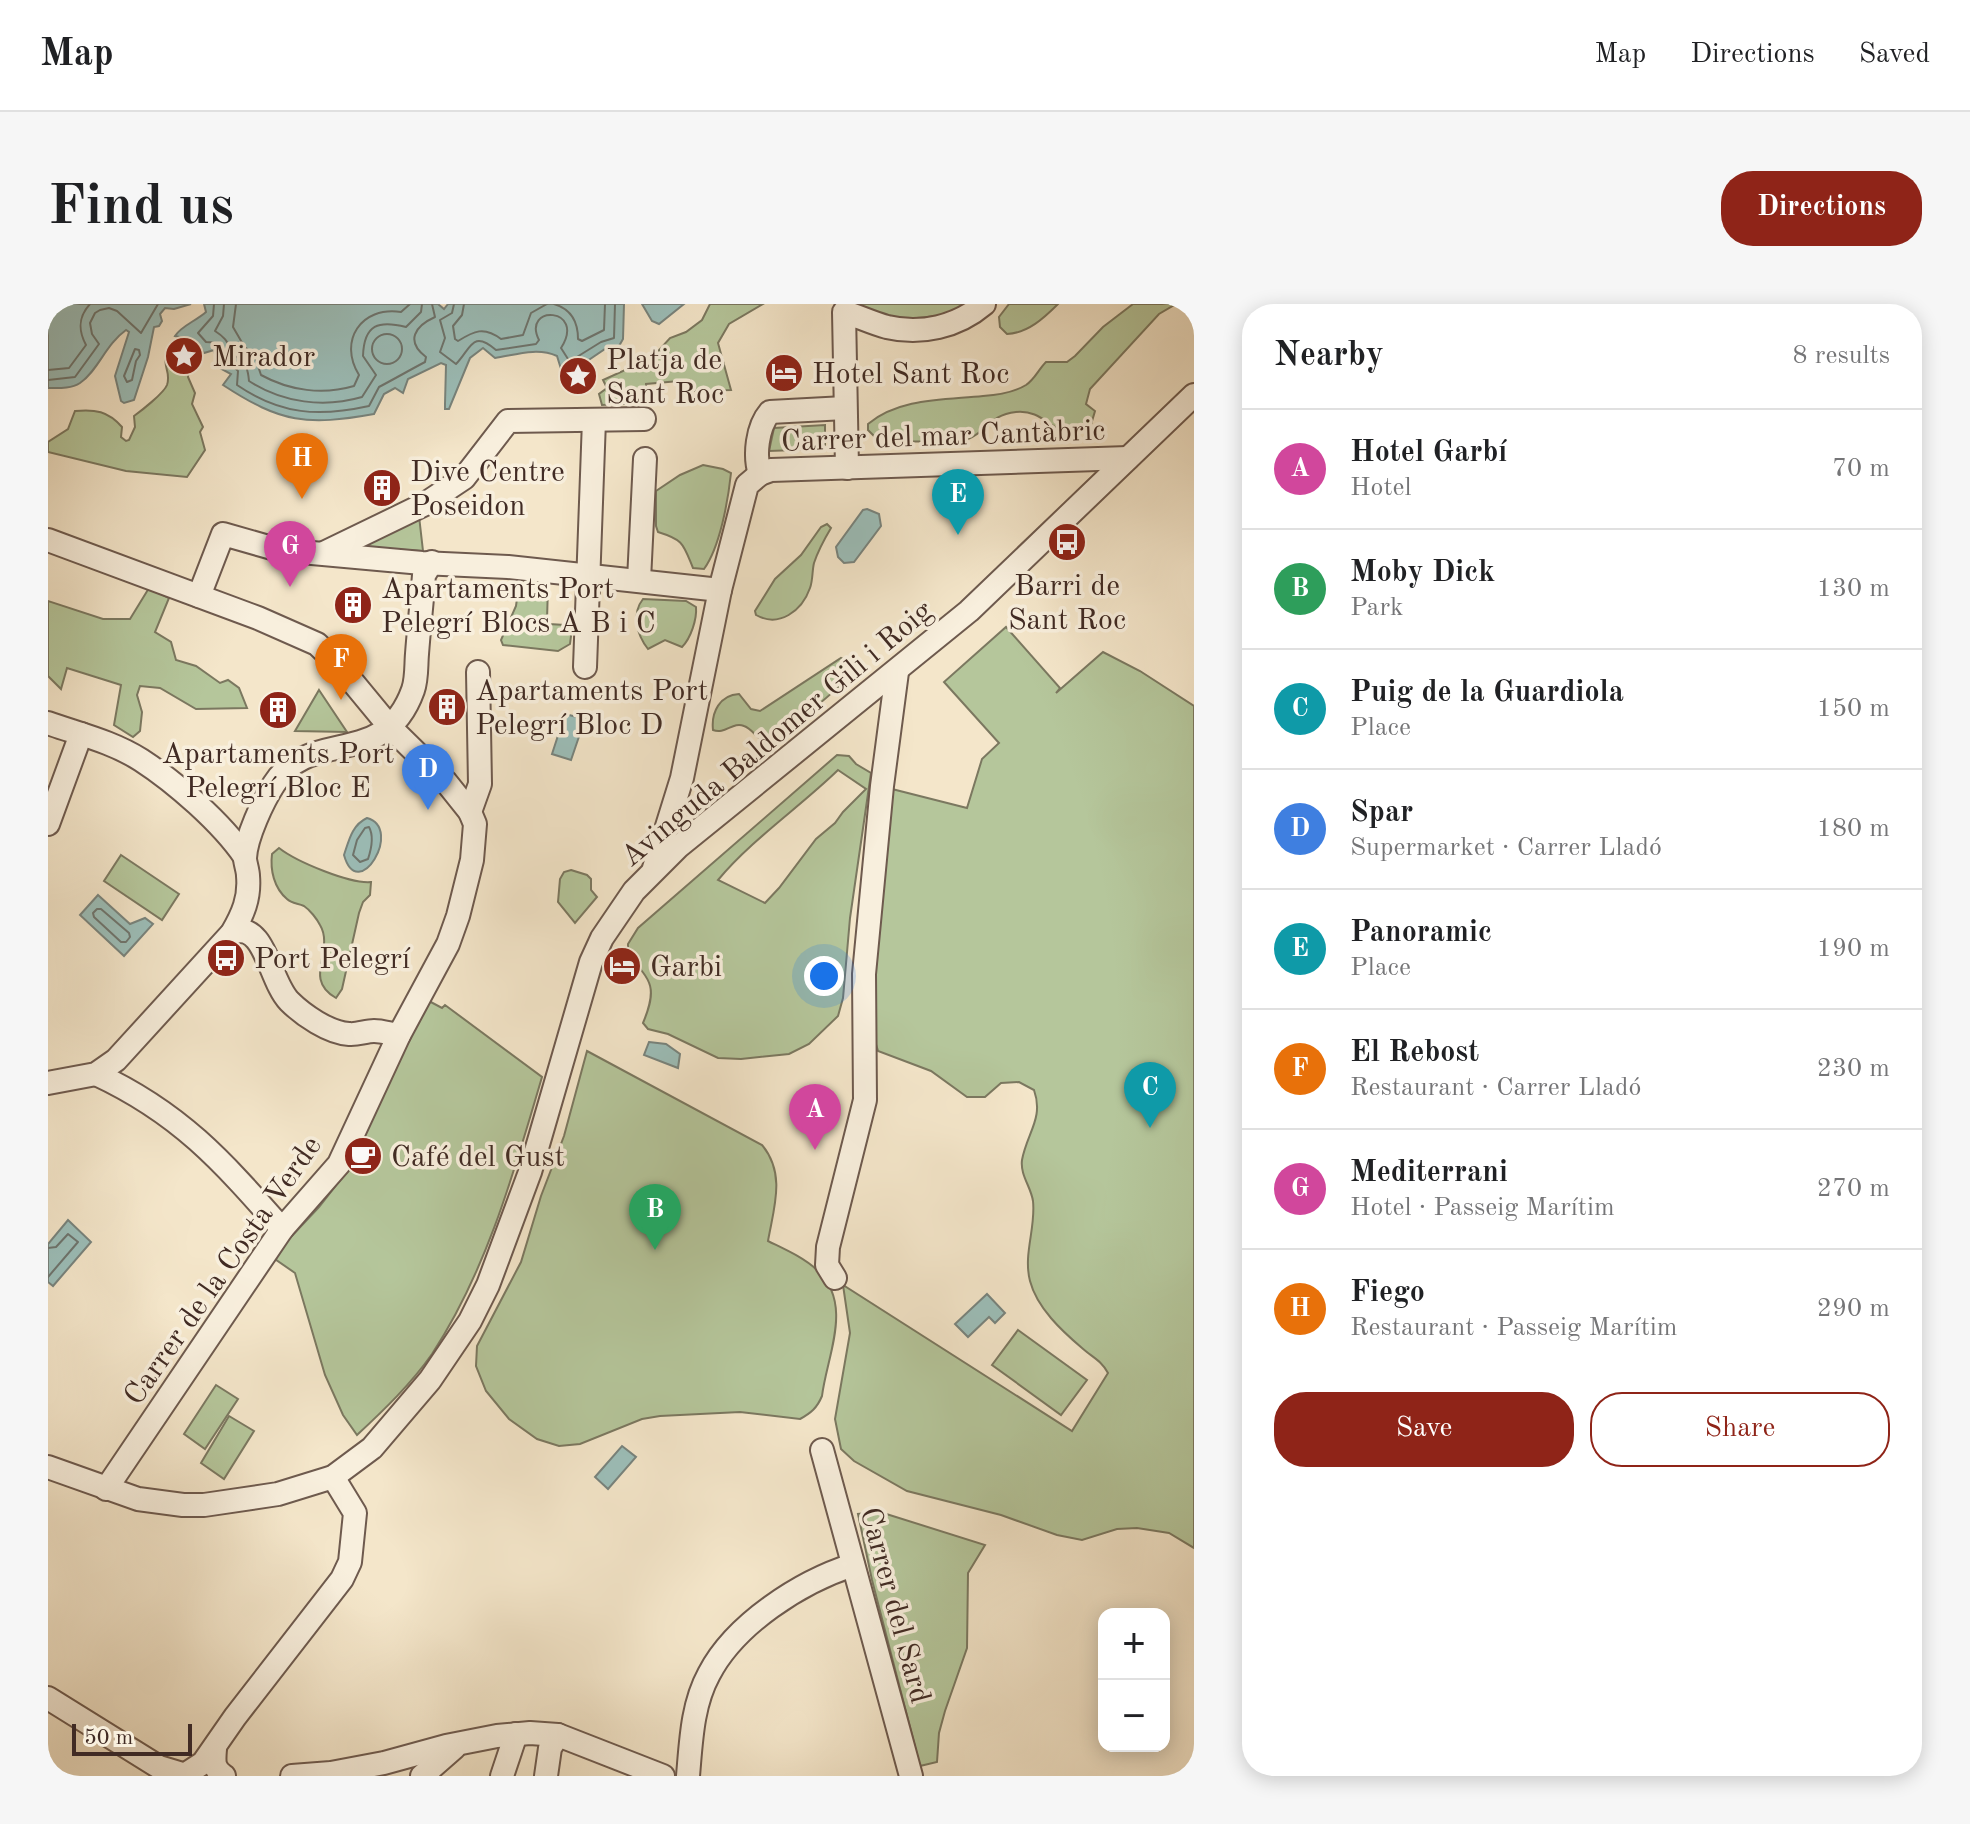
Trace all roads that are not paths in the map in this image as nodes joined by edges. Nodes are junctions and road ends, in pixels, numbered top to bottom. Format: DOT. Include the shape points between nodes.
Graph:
graph roads {
  1 [pos="984,304"];
  2 [pos="1194,395"];
  3 [pos="845,408"];
  4 [pos="644,419"];
  5 [pos="594,420"];
  6 [pos="1128,458"];
  7 [pos="645,459"];
  8 [pos="847,468"];
  9 [pos="760,474"];
  10 [pos="48,540"];
  11 [pos="324,553"];
  12 [pos="432,562"];
  13 [pos="588,574"];
  14 [pos="639,580"];
  15 [pos="720,590"];
  16 [pos="199,596"];
  17 [pos="585,667"];
  18 [pos="478,672"];
  19 [pos="897,672"];
  20 [pos="48,723"];
  21 [pos="389,726"];
  22 [pos="81,734"];
  23 [pos="470,812"];
  24 [pos="48,824"];
  25 [pos="245,857"];
  26 [pos="652,873"];
  27 [pos="232,933"];
  28 [pos="399,1035"];
  29 [pos="96,1074"];
  30 [pos="48,1083"];
  31 [pos="282,1229"];
  32 [pos="835,1278"];
  33 [pos="822,1450"];
  34 [pos="48,1467"];
  35 [pos="333,1477"];
  36 [pos="106,1489"];
  37 [pos="853,1565"];
  38 [pos="48,1698"];
  39 [pos="516,1734"];
  40 [pos="558,1735"];
  41 [pos="458,1744"];
  42 [pos="215,1749"];
  43 [pos="384,1763"];
  44 [pos="186,1776"];
  45 [pos="224,1776"];
  46 [pos="292,1776"];
  47 [pos="404,1776"];
  48 [pos="422,1776"];
  49 [pos="502,1776"];
  50 [pos="546,1776"];
  51 [pos="663,1776"];
  52 [pos="688,1776"];
  53 [pos="911,1776"];
  1 -- 3 [label="street" via="945,326 909,330 844,312"];
  2 -- 6 [label="street, Avinguda Baldomer Gili i Roig"];
  3 -- 8 [label="street"];
  3 -- 9 [label="street" via="770,412 762,423"];
  4 -- 5 [label="street"];
  5 -- 11 [label="street" via="508,421 464,478 425,504"];
  5 -- 13 [label="street"];
  6 -- 8 [label="street, Carrer del mar Cantàbric"];
  6 -- 19 [label="street, Avinguda Baldomer Gili i Roig" via="969,611"];
  7 -- 14 [label="street"];
  8 -- 9 [label="street, Carrer del mar Cantàbric"];
  9 -- 15 [label="street" via="747,485"];
  10 -- 16 [label="street"];
  11 -- 12 [label="street"];
  11 -- 16 [label="street" via="279,550 223,534"];
  12 -- 13 [label="street"];
  12 -- 21 [label="street" via="424,575 414,686"];
  13 -- 14 [label="street"];
  13 -- 17 [label="street"];
  14 -- 15 [label="street"];
  15 -- 26 [label="street" via="682,778"];
  16 -- 21 [label="street" via="317,644"];
  18 -- 23 [label="street, Carrer de la Costa Verde" via="480,784"];
  19 -- 26 [label="street, Avinguda Baldomer Gili i Roig"];
  19 -- 32 [label="street" via="864,974 865,1100 828,1247 827,1265"];
  20 -- 22 [label="street"];
  21 -- 23 [label="street"];
  21 -- 25 [label="street" via="376,737 319,751 287,768 260,811"];
  22 -- 24 [label="street"];
  22 -- 25 [label="street" via="141,760 231,836"];
  23 -- 28 [label="street, Carrer de la Costa Verde" via="475,824 473,852 458,916"];
  25 -- 27 [label="street" via="248,898"];
  26 -- 35 [label="street, Avinguda Baldomer Gili i Roig" via="618,914 591,962 530,1172 470,1321 400,1417 372,1448"];
  27 -- 28 [label="street" via="251,932 262,944 278,986 321,1025 347,1035"];
  27 -- 29 [label="street" via="116,1060"];
  28 -- 31 [label="street, Carrer de la Costa Verde" via="339,1164"];
  29 -- 30 [label="street"];
  29 -- 31 [label="street" via="180,1123"];
  31 -- 36 [label="street, Carrer de la Costa Verde"];
  33 -- 37 [label="street, Carrer del Sard"];
  34 -- 36 [label="street, Avinguda Baldomer Gili i Roig"];
  35 -- 36 [label="street, Avinguda Baldomer Gili i Roig" via="278,1494 204,1505 138,1499"];
  35 -- 42 [label="street" via="355,1513 350,1562"];
  37 -- 52 [label="street" via="803,1587 732,1640 708,1675 693,1719"];
  37 -- 53 [label="street, Carrer del Sard"];
  38 -- 44 [label="street" via="130,1751"];
  39 -- 40 [label="street"];
  39 -- 41 [label="street"];
  39 -- 49 [label="street"];
  40 -- 50 [label="street" via="550,1748"];
  40 -- 51 [label="street"];
  41 -- 43 [label="street"];
  41 -- 48 [label="street"];
  42 -- 44 [label="street"];
  42 -- 45 [label="street" via="213,1764"];
  43 -- 46 [label="street"];
  43 -- 47 [label="street"];
}
